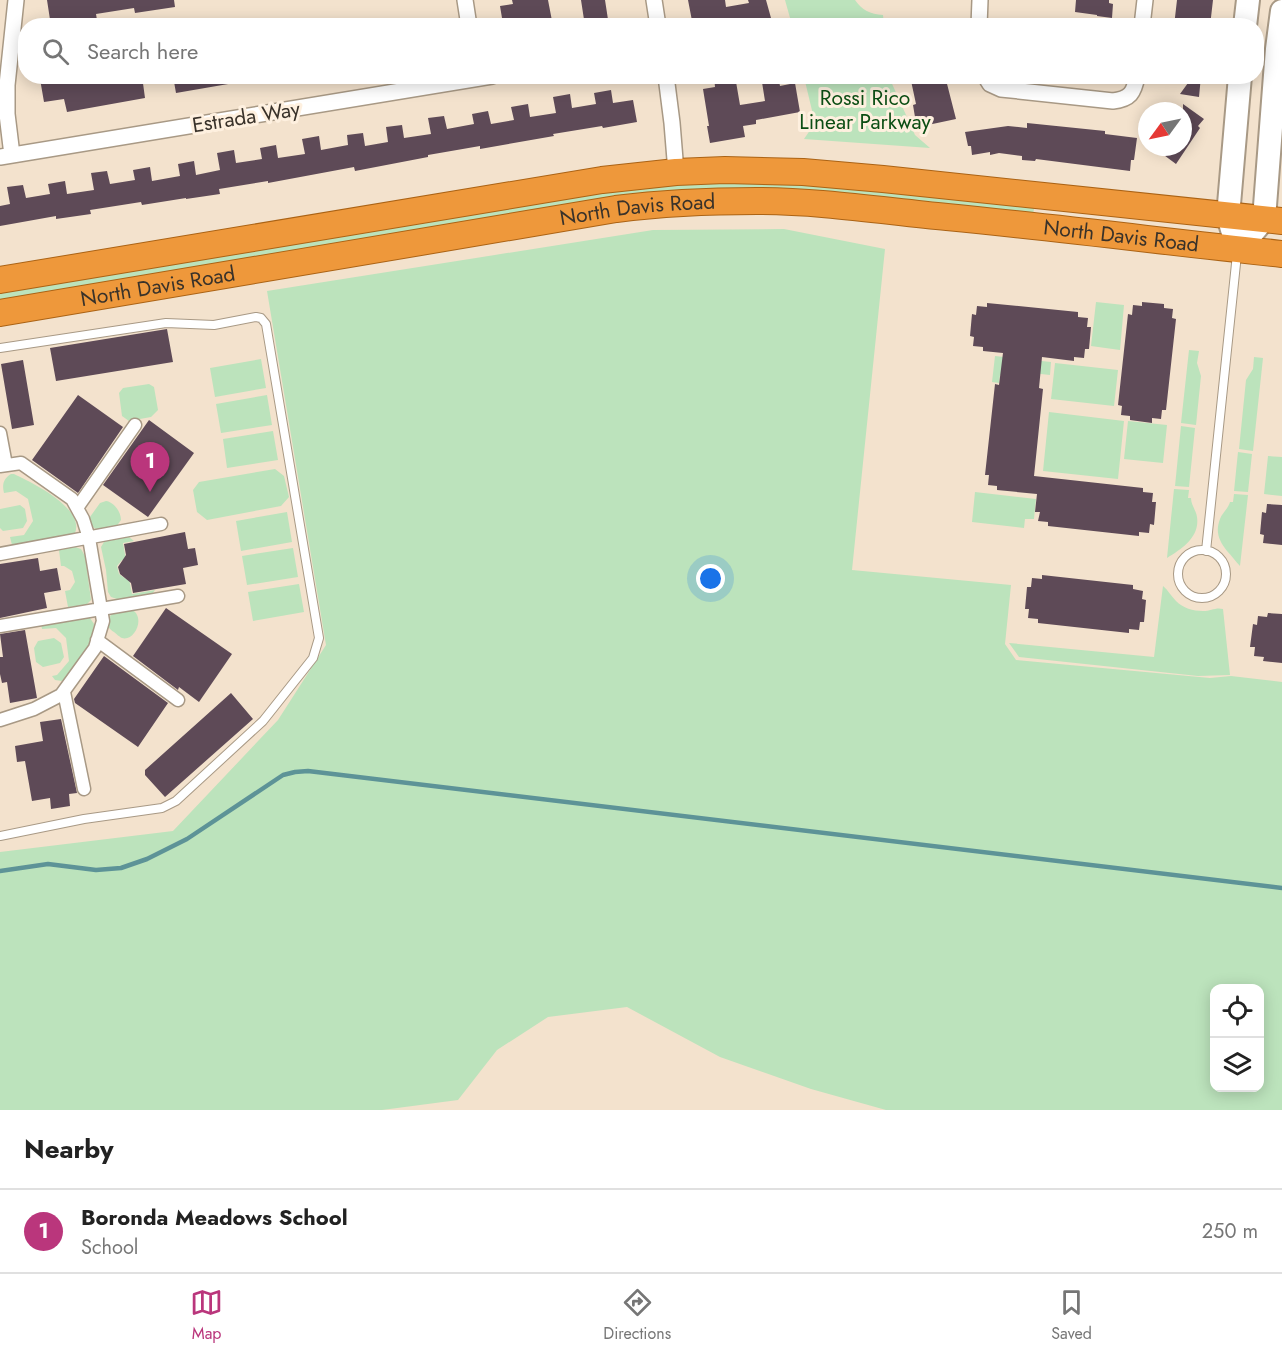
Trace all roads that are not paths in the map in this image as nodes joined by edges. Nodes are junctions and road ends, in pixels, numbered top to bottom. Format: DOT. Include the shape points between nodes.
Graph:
graph roads {
  1 [pos="16,0"];
  2 [pos="465,0"];
  3 [pos="654,0"];
  4 [pos="980,0"];
  5 [pos="1144,0"];
  6 [pos="1248,0"];
  7 [pos="1282,11"];
  8 [pos="468,18"];
  9 [pos="657,18"];
  10 [pos="979,18"];
  11 [pos="1143,18"];
  12 [pos="1246,18"];
  13 [pos="440,84"];
  14 [pos="667,84"];
  15 [pos="990,84"];
  16 [pos="1135,84"];
  17 [pos="1239,84"];
  18 [pos="6,156"];
  19 [pos="676,172"];
  20 [pos="1228,216"];
  21 [pos="1273,220"];
  22 [pos="1238,250"];
  23 [pos="1282,254"];
  24 [pos="0,280"];
  25 [pos="0,313"];
  26 [pos="0,348"];
  27 [pos="135,425"];
  28 [pos="0,433"];
  29 [pos="3,466"];
  30 [pos="77,508"];
  31 [pos="161,524"];
  32 [pos="89,538"];
  33 [pos="1206,551"];
  34 [pos="0,554"];
  35 [pos="178,596"];
  36 [pos="101,609"];
  37 [pos="0,626"];
  38 [pos="97,640"];
  39 [pos="64,692"];
  40 [pos="178,700"];
  41 [pos="0,720"];
  42 [pos="84,789"];
  43 [pos="0,836"];
  1 -- 18 [label="street" via="8,65"];
  2 -- 8 [label="street"];
  3 -- 9 [label="street"];
  4 -- 10 [label="street"];
  5 -- 11 [label="street"];
  6 -- 12 [label="main road"];
  7 -- 21 [label="main road" via="1277,49"];
  13 -- 18 [label="street, Estrada Way"];
  14 -- 19 [label="street"];
  15 -- 16 [label="street" via="1001,89 1113,100 1130,96"];
  17 -- 20 [label="main road"];
  19 -- 20 [label="highway, North Davis Road" via="814,173"];
  19 -- 24 [label="highway, North Davis Road" via="602,180"];
  20 -- 21 [label="highway, North Davis Road"];
  20 -- 22 [label="main road"];
  21 -- 22 [label="main road"];
  22 -- 23 [label="highway, North Davis Road"];
  22 -- 25 [label="highway, North Davis Road" via="817,204 654,204"];
  22 -- 33 [label="lane"];
  26 -- 43 [label="lane" via="166,323 214,325 261,318 266,324 319,638 314,658 263,721 176,801 162,808"];
  27 -- 30 [label="street"];
  28 -- 29 [label="street"];
  29 -- 30 [label="street" via="21,463 72,499"];
  30 -- 32 [label="street"];
  31 -- 32 [label="street"];
  32 -- 34 [label="street"];
  32 -- 36 [label="street"];
  33 -- 33 [label="lane" via="1192,553 1179,569 1181,585 1199,598 1213,596 1226,578 1219,558"];
  35 -- 36 [label="street"];
  36 -- 37 [label="street"];
  36 -- 38 [label="street" via="103,621"];
  38 -- 39 [label="street"];
  38 -- 40 [label="street"];
  39 -- 41 [label="street" via="34,709"];
  39 -- 42 [label="street"];
}
